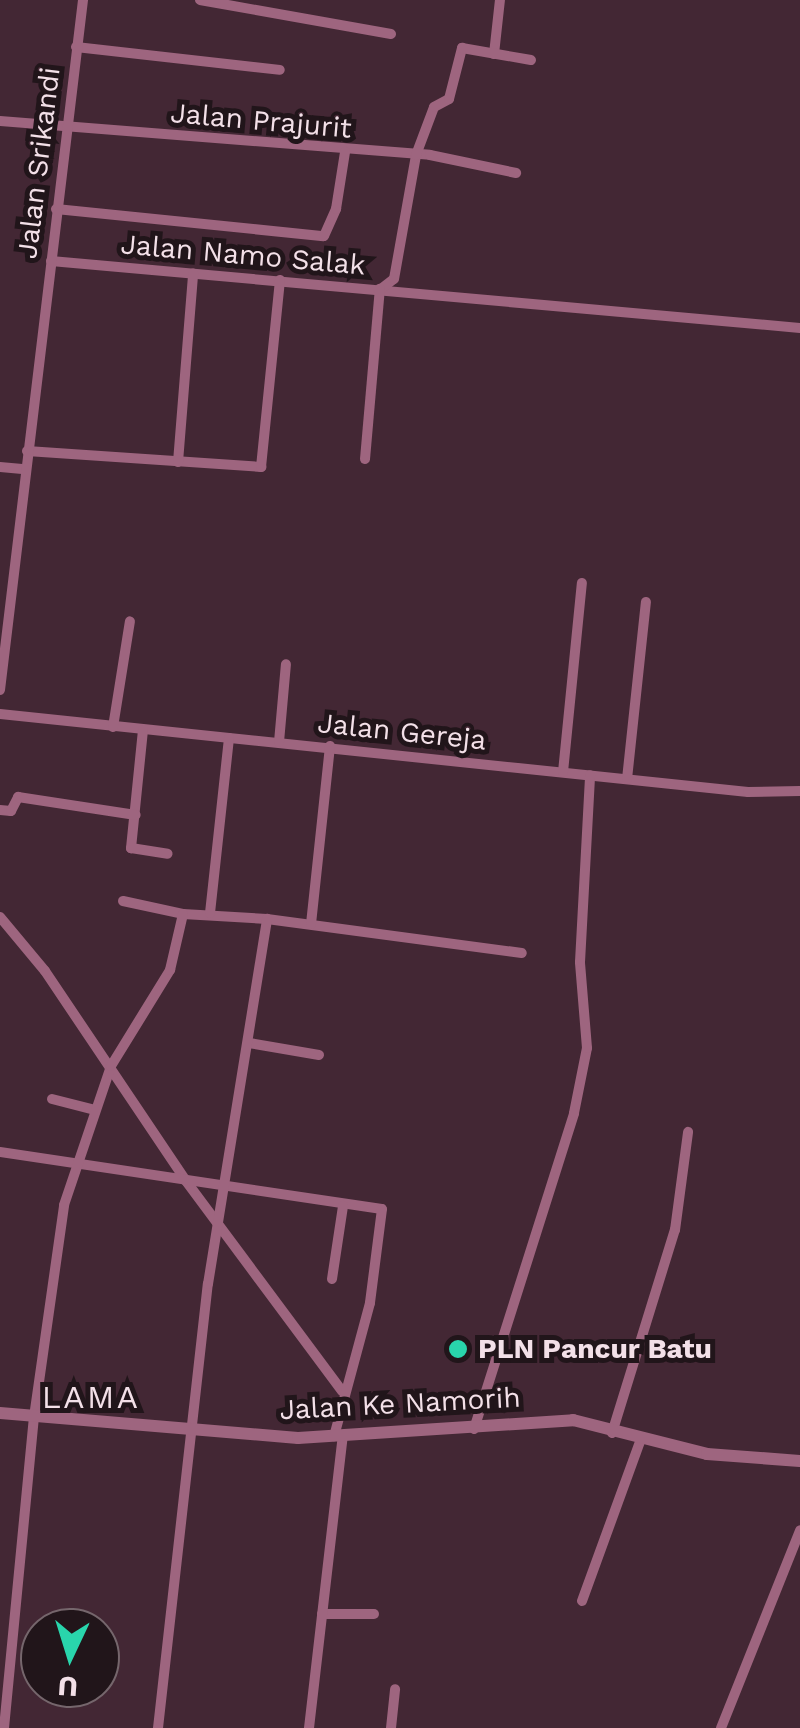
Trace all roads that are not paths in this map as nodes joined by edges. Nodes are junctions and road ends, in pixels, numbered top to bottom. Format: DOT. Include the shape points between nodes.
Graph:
graph roads {
  1 [pos="82,0"];
  2 [pos="200,0"];
  3 [pos="500,0"];
  4 [pos="391,34"];
  5 [pos="76,47"];
  6 [pos="494,54"];
  7 [pos="531,60"];
  8 [pos="280,70"];
  9 [pos="0,121"];
  10 [pos="66,126"];
  11 [pos="345,152"];
  12 [pos="416,155"];
  13 [pos="516,173"];
  14 [pos="56,209"];
  15 [pos="51,261"];
  16 [pos="194,274"];
  17 [pos="280,280"];
  18 [pos="380,289"];
  19 [pos="800,328"];
  20 [pos="26,451"];
  21 [pos="366,459"];
  22 [pos="178,462"];
  23 [pos="0,467"];
  24 [pos="25,469"];
  25 [pos="582,583"];
  26 [pos="646,602"];
  27 [pos="130,621"];
  28 [pos="286,664"];
  29 [pos="0,690"];
  30 [pos="0,714"];
  31 [pos="113,727"];
  32 [pos="143,730"];
  33 [pos="228,738"];
  34 [pos="279,742"];
  35 [pos="330,746"];
  36 [pos="563,772"];
  37 [pos="590,776"];
  38 [pos="627,779"];
  39 [pos="800,791"];
  40 [pos="0,810"];
  41 [pos="136,815"];
  42 [pos="168,854"];
  43 [pos="122,901"];
  44 [pos="184,914"];
  45 [pos="210,914"];
  46 [pos="0,917"];
  47 [pos="267,919"];
  48 [pos="311,924"];
  49 [pos="522,953"];
  50 [pos="250,1042"];
  51 [pos="320,1055"];
  52 [pos="111,1066"];
  53 [pos="52,1099"];
  54 [pos="95,1110"];
  55 [pos="688,1132"];
  56 [pos="0,1152"];
  57 [pos="78,1164"];
  58 [pos="186,1181"];
  59 [pos="224,1185"];
  60 [pos="343,1206"];
  61 [pos="218,1223"];
  62 [pos="332,1279"];
  63 [pos="342,1391"];
  64 [pos="0,1412"];
  65 [pos="34,1416"];
  66 [pos="474,1429"];
  67 [pos="612,1432"];
  68 [pos="188,1433"];
  69 [pos="338,1436"];
  70 [pos="642,1440"];
  71 [pos="800,1461"];
  72 [pos="800,1530"];
  73 [pos="582,1601"];
  74 [pos="322,1614"];
  75 [pos="374,1614"];
  76 [pos="0,1624"];
  77 [pos="14,1626"];
  78 [pos="396,1690"];
  79 [pos="4,1728"];
  80 [pos="158,1728"];
  81 [pos="309,1728"];
  82 [pos="391,1728"];
  83 [pos="722,1728"];
  1 -- 5 [label="street, Jalan Srikandi"];
  2 -- 4 [label="street"];
  3 -- 6 [label="street"];
  5 -- 8 [label="street"];
  5 -- 10 [label="street, Jalan Srikandi"];
  6 -- 7 [label="street"];
  6 -- 12 [label="street" via="462,48 450,99 434,107"];
  9 -- 10 [label="street, Jalan Prajurit"];
  10 -- 11 [label="street, Jalan Prajurit"];
  10 -- 14 [label="street, Jalan Srikandi"];
  11 -- 12 [label="street, Jalan Prajurit"];
  11 -- 14 [label="street" via="336,210 324,236"];
  12 -- 13 [label="street, Jalan Prajurit"];
  12 -- 18 [label="street" via="394,279"];
  14 -- 15 [label="street, Jalan Srikandi"];
  15 -- 16 [label="street, Jalan Namo Salak"];
  15 -- 20 [label="street, Jalan Srikandi"];
  16 -- 17 [label="street, Jalan Namo Salak"];
  16 -- 22 [label="street"];
  17 -- 18 [label="street, Jalan Namo Salak"];
  17 -- 22 [label="street" via="261,467"];
  18 -- 19 [label="street"];
  18 -- 21 [label="street, Jalan Namo Salak"];
  20 -- 22 [label="street"];
  20 -- 24 [label="street, Jalan Srikandi"];
  23 -- 24 [label="street"];
  24 -- 29 [label="street, Jalan Srikandi"];
  25 -- 36 [label="street"];
  26 -- 38 [label="street"];
  27 -- 31 [label="street"];
  28 -- 34 [label="street"];
  30 -- 31 [label="street, Jalan Gereja"];
  31 -- 32 [label="street, Jalan Gereja"];
  32 -- 33 [label="street, Jalan Gereja"];
  32 -- 41 [label="street"];
  33 -- 34 [label="street, Jalan Gereja"];
  33 -- 45 [label="street"];
  34 -- 35 [label="street, Jalan Gereja"];
  35 -- 36 [label="street, Jalan Gereja"];
  35 -- 48 [label="street"];
  36 -- 37 [label="street, Jalan Gereja"];
  37 -- 38 [label="street, Jalan Gereja"];
  37 -- 66 [label="street" via="580,962 587,1048 574,1113"];
  38 -- 39 [label="street, Jalan Gereja"];
  40 -- 41 [label="street" via="11,811 18,797"];
  41 -- 42 [label="street" via="131,848"];
  43 -- 44 [label="street"];
  44 -- 45 [label="street"];
  44 -- 52 [label="street" via="170,970"];
  45 -- 47 [label="street"];
  46 -- 52 [label="street"];
  47 -- 48 [label="street"];
  47 -- 50 [label="street"];
  48 -- 49 [label="street"];
  50 -- 51 [label="street"];
  50 -- 59 [label="street"];
  52 -- 54 [label="street"];
  52 -- 58 [label="street"];
  53 -- 54 [label="street"];
  54 -- 57 [label="street"];
  55 -- 67 [label="street" via="675,1230"];
  56 -- 57 [label="street"];
  57 -- 58 [label="street"];
  57 -- 65 [label="street" via="60,1223"];
  58 -- 59 [label="street"];
  58 -- 61 [label="street"];
  59 -- 60 [label="street"];
  59 -- 61 [label="street"];
  60 -- 62 [label="street"];
  60 -- 63 [label="street" via="379,1208 386,1217 370,1303"];
  61 -- 63 [label="street"];
  61 -- 68 [label="street"];
  63 -- 69 [label="street"];
  64 -- 65 [label="street, Jalan Ke Namorih"];
  65 -- 68 [label="street, Jalan Ke Namorih"];
  65 -- 77 [label="street"];
  66 -- 67 [label="street, Jalan Ke Namorih" via="574,1420"];
  66 -- 69 [label="street, Jalan Ke Namorih"];
  67 -- 70 [label="street, Jalan Ke Namorih"];
  68 -- 69 [label="street, Jalan Ke Namorih"];
  68 -- 80 [label="street"];
  69 -- 74 [label="street"];
  70 -- 71 [label="street, Jalan Ke Namorih" via="707,1454"];
  70 -- 73 [label="street"];
  72 -- 83 [label="street"];
  74 -- 75 [label="street"];
  74 -- 81 [label="street"];
  76 -- 77 [label="street"];
  77 -- 79 [label="street"];
  78 -- 82 [label="street"];
}
